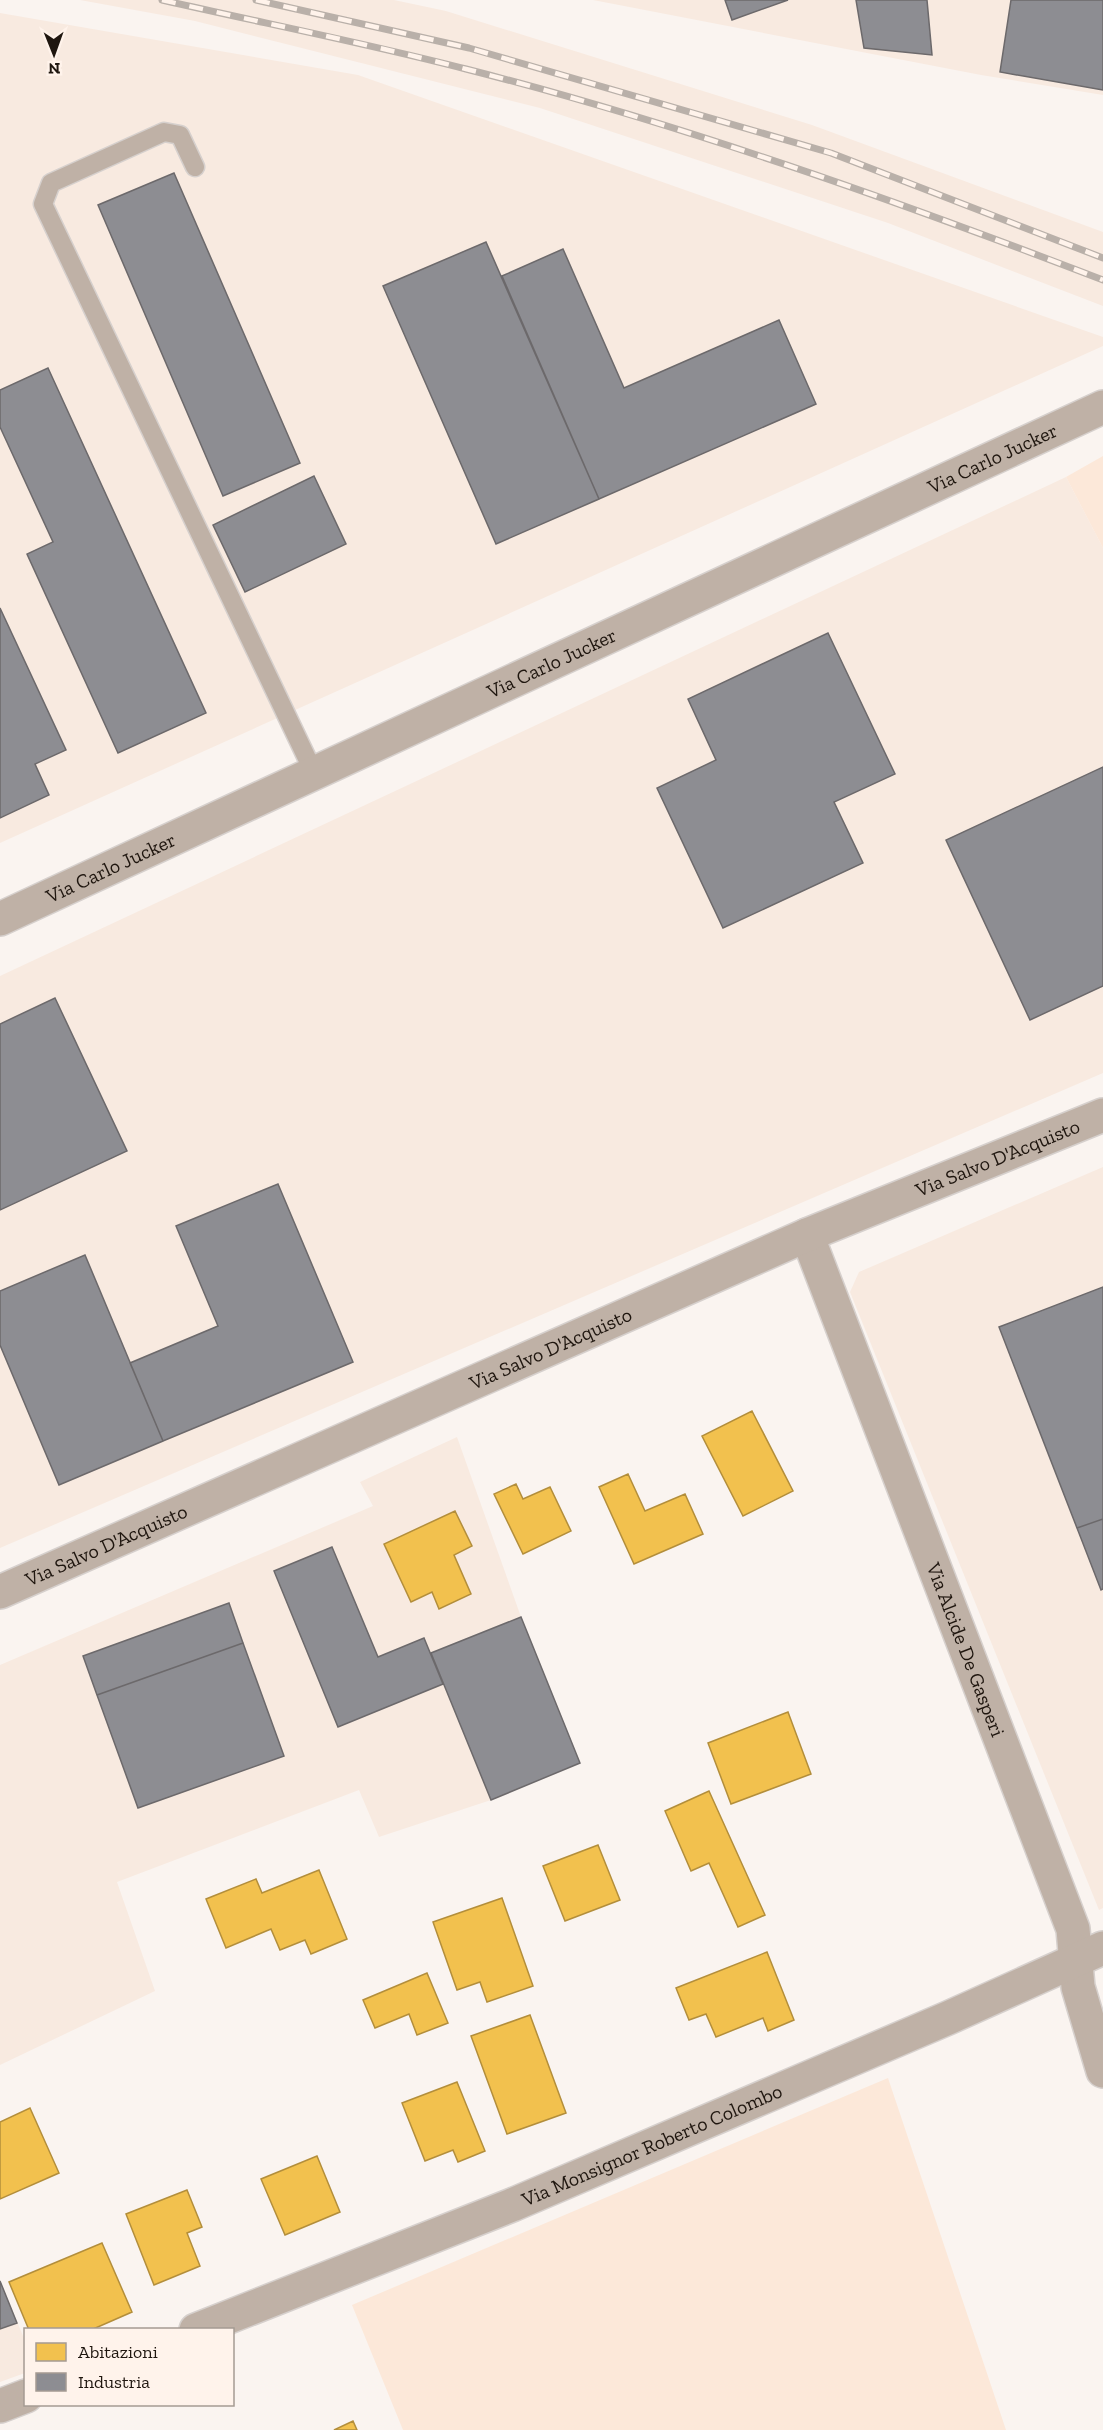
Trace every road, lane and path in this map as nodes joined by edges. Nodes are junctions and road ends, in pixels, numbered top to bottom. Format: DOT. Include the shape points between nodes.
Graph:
graph roads {
  1 [pos="195,167"];
  2 [pos="1103,407"];
  3 [pos="314,773"];
  4 [pos="0,919"];
  5 [pos="1103,1115"];
  6 [pos="807,1235"];
  7 [pos="0,1592"];
  8 [pos="1089,1954"];
  9 [pos="1103,2071"];
  10 [pos="201,2328"];
  11 [pos="24,2398"];
  12 [pos="0,2406"];
  1 -- 3 [label="lane" via="180,135 164,132 51,183 43,204"];
  2 -- 3 [label="street, Via Carlo Jucker"];
  3 -- 4 [label="street, Via Carlo Jucker"];
  5 -- 6 [label="street, Via Salvo D'Acquisto"];
  6 -- 7 [label="street, Via Salvo D'Acquisto"];
  6 -- 8 [label="street, Via Alcide De Gasperi" via="1073,1929"];
  8 -- 9 [label="street, Via Alcide De Gasperi" via="1082,2002"];
  8 -- 10 [label="street, Via Monsignor Roberto Colombo" via="512,2205"];
  11 -- 12 [label="street"];
}
